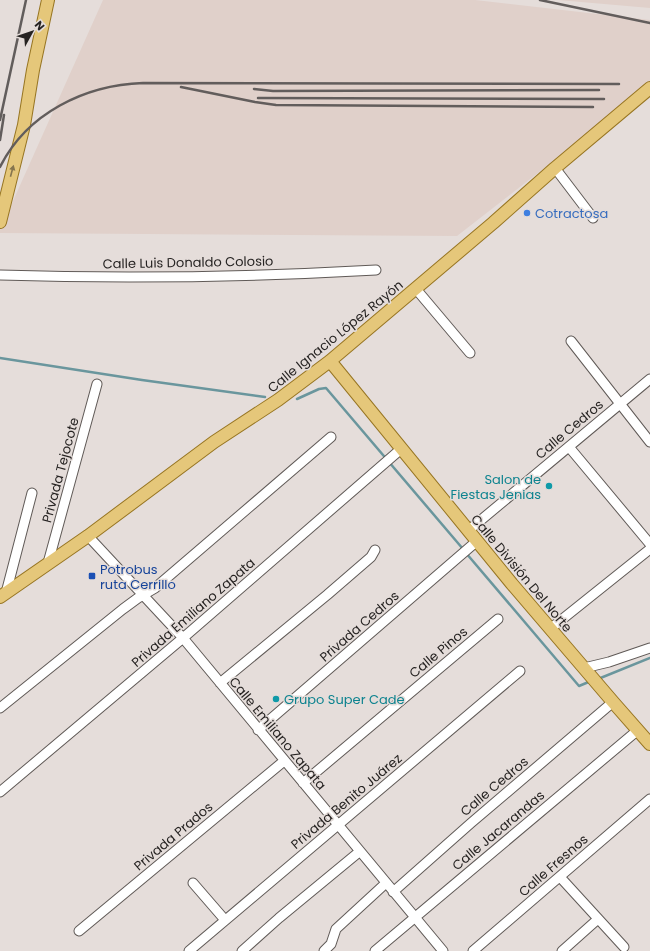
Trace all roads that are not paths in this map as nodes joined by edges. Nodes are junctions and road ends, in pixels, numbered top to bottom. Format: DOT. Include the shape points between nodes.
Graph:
graph roads {
  1 [pos="48,0"];
  2 [pos="650,88"];
  3 [pos="555,168"];
  4 [pos="593,218"];
  5 [pos="0,222"];
  6 [pos="376,270"];
  7 [pos="0,275"];
  8 [pos="416,289"];
  9 [pos="571,341"];
  10 [pos="470,353"];
  11 [pos="330,362"];
  12 [pos="650,379"];
  13 [pos="97,384"];
  14 [pos="620,404"];
  15 [pos="331,437"];
  16 [pos="650,442"];
  17 [pos="569,447"];
  18 [pos="398,452"];
  19 [pos="32,493"];
  20 [pos="469,530"];
  21 [pos="88,536"];
  22 [pos="474,543"];
  23 [pos="650,544"];
  24 [pos="650,549"];
  25 [pos="375,550"];
  26 [pos="48,563"];
  27 [pos="3,595"];
  28 [pos="144,595"];
  29 [pos="498,619"];
  30 [pos="550,629"];
  31 [pos="183,638"];
  32 [pos="650,648"];
  33 [pos="520,671"];
  34 [pos="590,676"];
  35 [pos="220,683"];
  36 [pos="613,702"];
  37 [pos="0,708"];
  38 [pos="258,730"];
  39 [pos="638,730"];
  40 [pos="650,744"];
  41 [pos="284,761"];
  42 [pos="303,783"];
  43 [pos="0,792"];
  44 [pos="650,799"];
  45 [pos="337,825"];
  46 [pos="359,852"];
  47 [pos="560,877"];
  48 [pos="193,883"];
  49 [pos="386,883"];
  50 [pos="393,892"];
  51 [pos="415,917"];
  52 [pos="598,919"];
  53 [pos="225,920"];
  54 [pos="79,931"];
  55 [pos="624,947"];
  56 [pos="189,951"];
  57 [pos="242,951"];
  58 [pos="324,951"];
  59 [pos="375,951"];
  60 [pos="443,951"];
  61 [pos="473,951"];
  62 [pos="562,951"];
  5 -- 1 [label="main road, one-way" via="24,125"];
  2 -- 3 [label="main road, Calle Ignacio López Rayón"];
  3 -- 4 [label="street"];
  3 -- 8 [label="main road, Calle Ignacio López Rayón"];
  6 -- 7 [label="street, Calle Luis Donaldo Colosio" via="257,275"];
  8 -- 10 [label="street"];
  8 -- 11 [label="main road, Calle Ignacio López Rayón"];
  9 -- 14 [label="street"];
  11 -- 18 [label="main road, Calle División Del Norte"];
  11 -- 21 [label="main road, Calle Ignacio López Rayón" via="214,442"];
  12 -- 14 [label="street, Calle Cedros"];
  13 -- 26 [label="street, Privada Tejocote"];
  14 -- 16 [label="street"];
  14 -- 17 [label="street, Calle Cedros"];
  15 -- 28 [label="street" via="164,581"];
  17 -- 20 [label="street, Calle Cedros"];
  17 -- 23 [label="street"];
  18 -- 20 [label="main road, Calle División Del Norte"];
  18 -- 31 [label="street, Privada Emiliano Zapata"];
  19 -- 27 [label="street"];
  20 -- 22 [label="main road, Calle División Del Norte"];
  21 -- 26 [label="main road, Calle Ignacio López Rayón"];
  21 -- 28 [label="street, Calle Emiliano Zapata"];
  22 -- 30 [label="main road, Calle División Del Norte"];
  22 -- 38 [label="street, Privada Cedros"];
  24 -- 30 [label="street"];
  25 -- 35 [label="street" via="371,557 327,595"];
  26 -- 27 [label="main road, Calle Ignacio López Rayón"];
  28 -- 31 [label="street, Calle Emiliano Zapata"];
  28 -- 37 [label="street"];
  29 -- 42 [label="street, Calle Pinos"];
  30 -- 34 [label="main road, Calle División Del Norte"];
  31 -- 35 [label="street, Calle Emiliano Zapata"];
  31 -- 43 [label="street, Privada Emiliano Zapata"];
  32 -- 34 [label="street" via="609,662"];
  33 -- 45 [label="street, Privada Benito Juárez"];
  34 -- 36 [label="main road, Calle División Del Norte"];
  35 -- 38 [label="street, Calle Emiliano Zapata"];
  36 -- 39 [label="main road, Calle División Del Norte"];
  36 -- 50 [label="street, Calle Cedros"];
  38 -- 41 [label="street, Calle Emiliano Zapata"];
  39 -- 40 [label="main road, Calle División Del Norte"];
  39 -- 51 [label="street, Calle Jacarandas"];
  41 -- 42 [label="street, Calle Emiliano Zapata"];
  41 -- 54 [label="street, Privada Prados"];
  42 -- 45 [label="street, Calle Emiliano Zapata"];
  44 -- 47 [label="street, Calle Fresnos"];
  45 -- 46 [label="street, Calle Emiliano Zapata"];
  45 -- 53 [label="street, Privada Benito Juárez"];
  46 -- 49 [label="street, Calle Emiliano Zapata"];
  46 -- 57 [label="street"];
  47 -- 52 [label="street"];
  47 -- 61 [label="street, Calle Fresnos"];
  48 -- 53 [label="street"];
  49 -- 50 [label="street, Calle Emiliano Zapata"];
  49 -- 58 [label="street" via="336,929 331,944"];
  50 -- 51 [label="street, Calle Emiliano Zapata"];
  51 -- 59 [label="street, Calle Jacarandas"];
  51 -- 60 [label="street, Calle Emiliano Zapata"];
  52 -- 55 [label="street"];
  52 -- 62 [label="street"];
  53 -- 56 [label="street, Privada Benito Juárez"];
}
